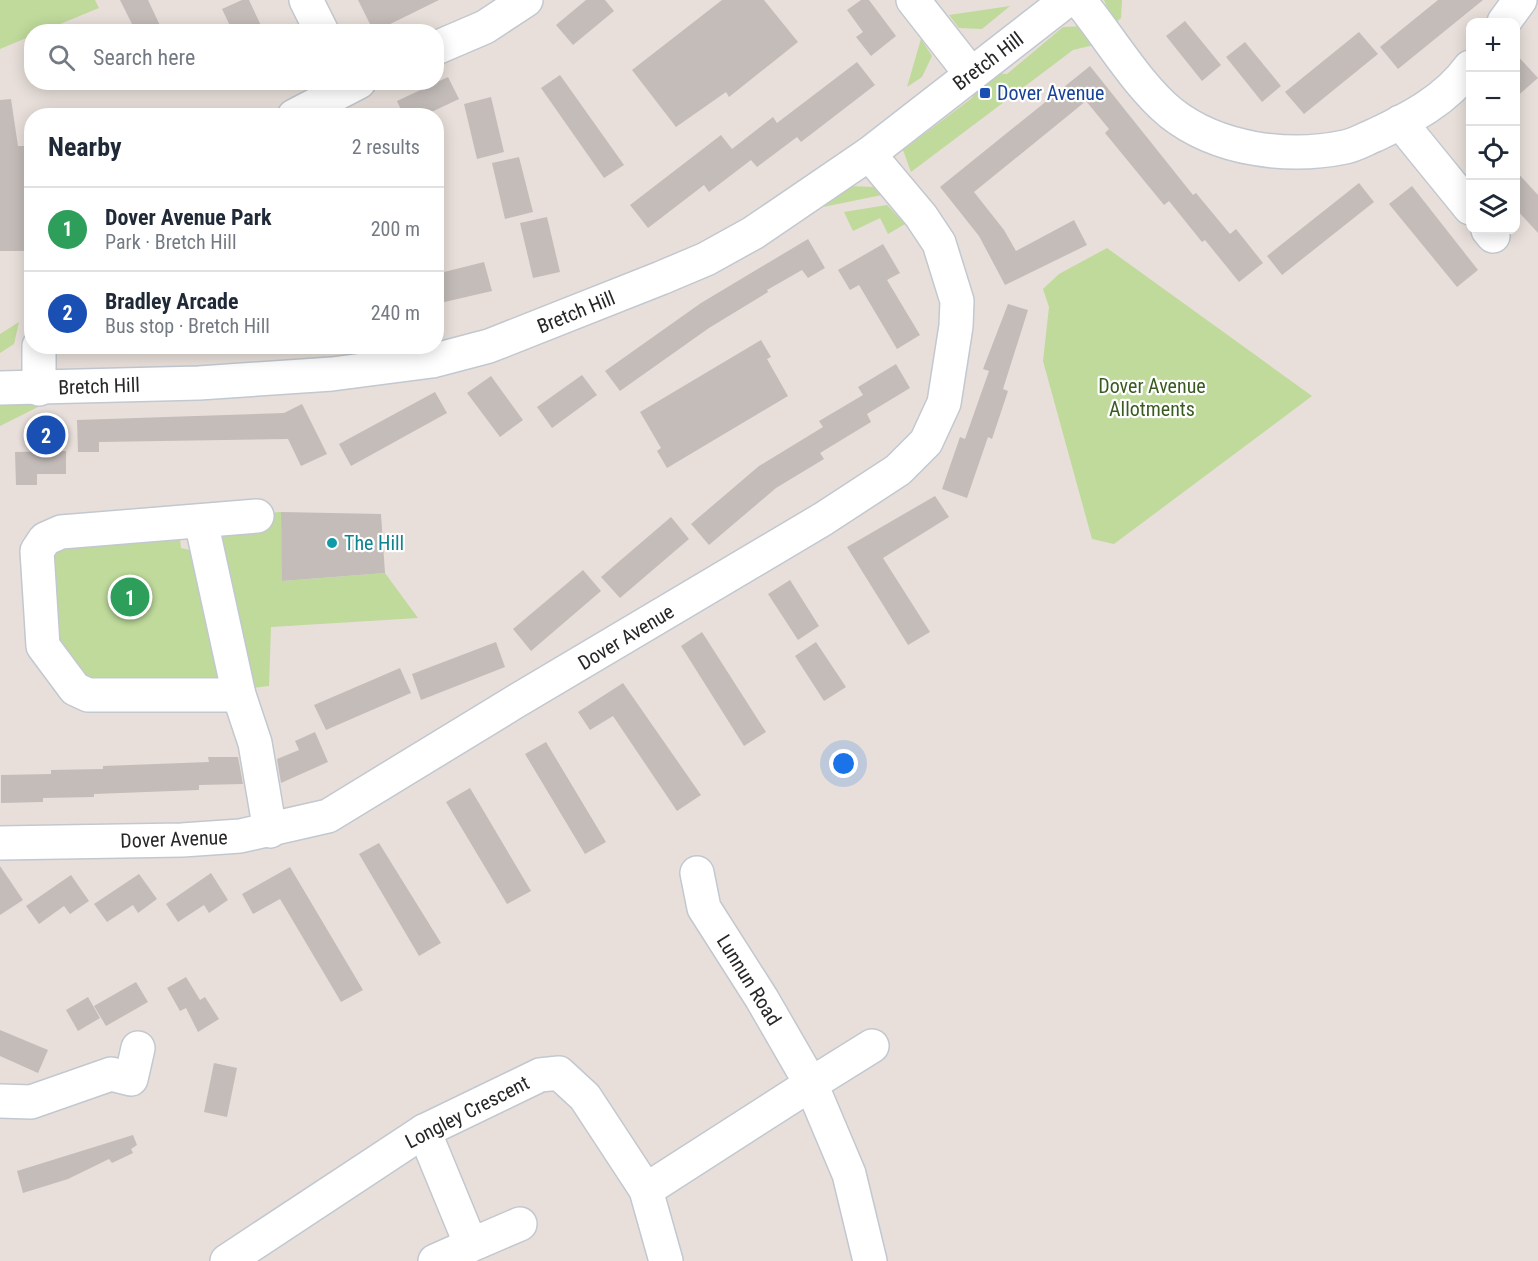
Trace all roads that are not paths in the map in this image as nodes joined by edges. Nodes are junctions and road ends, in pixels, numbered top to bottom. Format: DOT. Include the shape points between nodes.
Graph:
graph roads {
  1 [pos="306,0"];
  2 [pos="526,0"];
  3 [pos="913,0"];
  4 [pos="1067,0"];
  5 [pos="1079,0"];
  6 [pos="1520,0"];
  7 [pos="1507,18"];
  8 [pos="318,24"];
  9 [pos="444,44"];
  10 [pos="1467,72"];
  11 [pos="971,74"];
  12 [pos="341,90"];
  13 [pos="308,108"];
  14 [pos="1400,122"];
  15 [pos="869,154"];
  16 [pos="1466,203"];
  17 [pos="39,354"];
  18 [pos="0,388"];
  19 [pos="39,389"];
  20 [pos="257,516"];
  21 [pos="201,521"];
  22 [pos="239,695"];
  23 [pos="270,831"];
  24 [pos="0,843"];
  25 [pos="697,873"];
  26 [pos="872,1046"];
  27 [pos="138,1048"];
  28 [pos="811,1084"];
  29 [pos="0,1101"];
  30 [pos="424,1131"];
  31 [pos="646,1190"];
  32 [pos="520,1224"];
  33 [pos="471,1245"];
  34 [pos="227,1261"];
  35 [pos="435,1261"];
  36 [pos="666,1261"];
  37 [pos="870,1261"];
  1 -- 8 [label="street"];
  2 -- 9 [label="street" via="484,27"];
  3 -- 11 [label="street"];
  4 -- 11 [label="street, Bretch Hill"];
  5 -- 14 [label="street" via="1141,81 1171,113 1209,137 1279,153 1302,153 1347,147"];
  6 -- 7 [label="street"];
  10 -- 14 [label="street" via="1458,85"];
  11 -- 15 [label="street, Bretch Hill"];
  12 -- 13 [label="street"];
  14 -- 16 [label="street"];
  15 -- 19 [label="street, Bretch Hill" via="753,233 706,259 489,346 432,361 332,374"];
  15 -- 23 [label="street, Dover Avenue" via="939,243 957,301 944,403 926,442 898,470 824,519 328,816"];
  17 -- 19 [label="street"];
  18 -- 19 [label="street, Bretch Hill"];
  20 -- 21 [label="street"];
  21 -- 22 [label="street"];
  21 -- 22 [label="street" via="61,532 45,539 37,551 36,563 43,645 75,689 88,695"];
  22 -- 23 [label="street" via="255,743"];
  23 -- 24 [label="street, Dover Avenue" via="183,840"];
  25 -- 28 [label="street, Lunnun Road" via="704,909"];
  26 -- 28 [label="street"];
  27 -- 29 [label="street" via="131,1079 111,1074 31,1102"];
  28 -- 31 [label="street"];
  28 -- 37 [label="street, Lunnun Road" via="849,1174"];
  30 -- 31 [label="street, Longley Crescent" via="540,1075 560,1073 585,1097"];
  30 -- 33 [label="street"];
  30 -- 34 [label="street, Longley Crescent"];
  31 -- 36 [label="street, Longley Crescent"];
  32 -- 33 [label="street"];
  33 -- 35 [label="street"];
}
